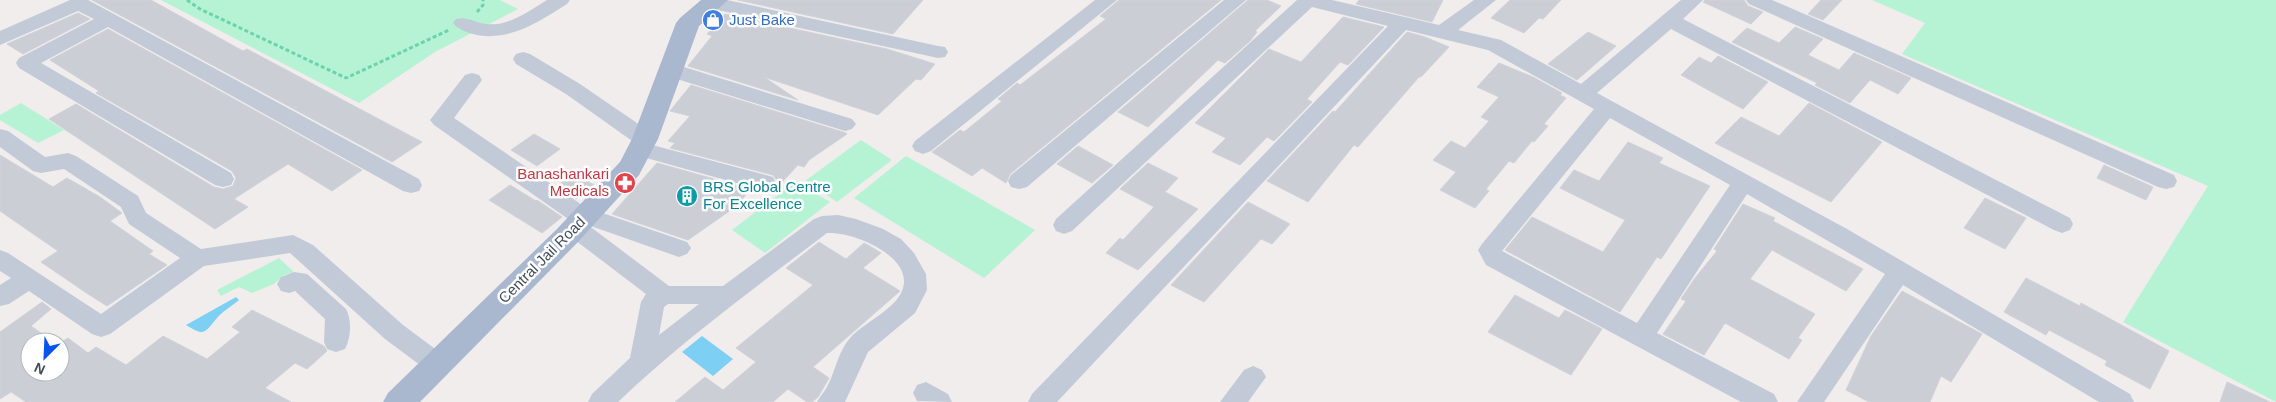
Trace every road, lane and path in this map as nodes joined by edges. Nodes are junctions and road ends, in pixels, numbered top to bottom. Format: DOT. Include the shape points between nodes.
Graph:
graph roads {
  1 [pos="187,0"];
  2 [pos="483,0"];
  3 [pos="560,0"];
  4 [pos="1108,0"];
  5 [pos="1236,0"];
  6 [pos="1308,0"];
  7 [pos="1486,0"];
  8 [pos="1693,0"];
  9 [pos="1756,0"];
  10 [pos="82,1"];
  11 [pos="714,1"];
  12 [pos="109,19"];
  13 [pos="1669,20"];
  14 [pos="1403,22"];
  15 [pos="463,23"];
  16 [pos="1444,32"];
  17 [pos="0,39"];
  18 [pos="938,52"];
  19 [pos="522,59"];
  20 [pos="671,70"];
  21 [pos="472,80"];
  22 [pos="1584,93"];
  23 [pos="1608,106"];
  24 [pos="845,124"];
  25 [pos="0,136"];
  26 [pos="643,144"];
  27 [pos="922,146"];
  28 [pos="223,179"];
  29 [pos="1019,181"];
  30 [pos="2166,181"];
  31 [pos="1743,182"];
  32 [pos="765,183"];
  33 [pos="411,185"];
  34 [pos="578,224"];
  35 [pos="2062,224"];
  36 [pos="1064,225"];
  37 [pos="679,248"];
  38 [pos="198,258"];
  39 [pos="0,259"];
  40 [pos="1900,271"];
  41 [pos="29,279"];
  42 [pos="289,284"];
  43 [pos="728,295"];
  44 [pos="0,297"];
  45 [pos="659,298"];
  46 [pos="1642,336"];
  47 [pos="336,342"];
  48 [pos="642,362"];
  49 [pos="437,364"];
  50 [pos="1253,377"];
  51 [pos="399,402"];
  52 [pos="600,402"];
  53 [pos="830,402"];
  54 [pos="1041,402"];
  55 [pos="1234,402"];
  56 [pos="1765,402"];
  57 [pos="1810,402"];
  58 [pos="2121,402"];
  1 -- 15 [label="path" via="346,78"];
  2 -- 15 [label="path" via="483,5 470,20"];
  3 -- 15 [label="street" via="521,24 498,32 478,31"];
  4 -- 27 [label="street"];
  5 -- 29 [label="street"];
  6 -- 14 [label="street"];
  6 -- 36 [label="street"];
  7 -- 16 [label="street"];
  8 -- 13 [label="street"];
  9 -- 30 [label="street"];
  10 -- 12 [label="street"];
  10 -- 17 [label="street"];
  11 -- 18 [label="street"];
  11 -- 20 [label="main road, Central Jail Road" via="688,23"];
  12 -- 28 [label="street" via="26,63"];
  12 -- 33 [label="street"];
  13 -- 22 [label="street"];
  13 -- 35 [label="street"];
  14 -- 16 [label="street"];
  14 -- 54 [label="street"];
  16 -- 22 [label="street" via="1494,45"];
  19 -- 26 [label="street" via="573,90"];
  20 -- 24 [label="street"];
  20 -- 26 [label="main road, Central Jail Road"];
  21 -- 34 [label="street" via="441,120"];
  22 -- 23 [label="street"];
  23 -- 31 [label="street"];
  23 -- 46 [label="street" via="1490,250 1494,259"];
  25 -- 38 [label="street" via="41,165 68,161 130,202 137,218"];
  26 -- 32 [label="street"];
  26 -- 34 [label="main road, Central Jail Road" via="630,168"];
  31 -- 40 [label="street"];
  31 -- 46 [label="street"];
  34 -- 37 [label="street"];
  34 -- 45 [label="street"];
  34 -- 49 [label="main road, Central Jail Road"];
  38 -- 41 [label="street" via="101,327"];
  38 -- 49 [label="street" via="293,244 305,251 394,332"];
  39 -- 41 [label="street"];
  40 -- 57 [label="street"];
  40 -- 58 [label="street"];
  41 -- 44 [label="street"];
  42 -- 47 [label="street" via="299,281 337,316"];
  43 -- 45 [label="street"];
  43 -- 48 [label="street"];
  43 -- 53 [label="street" via="825,224 866,229 901,252 915,275 916,290 912,300 853,352 840,389"];
  45 -- 48 [label="street"];
  46 -- 56 [label="street"];
  48 -- 52 [label="street"];
  49 -- 51 [label="main road, Central Jail Road"];
  50 -- 55 [label="street"];
}
